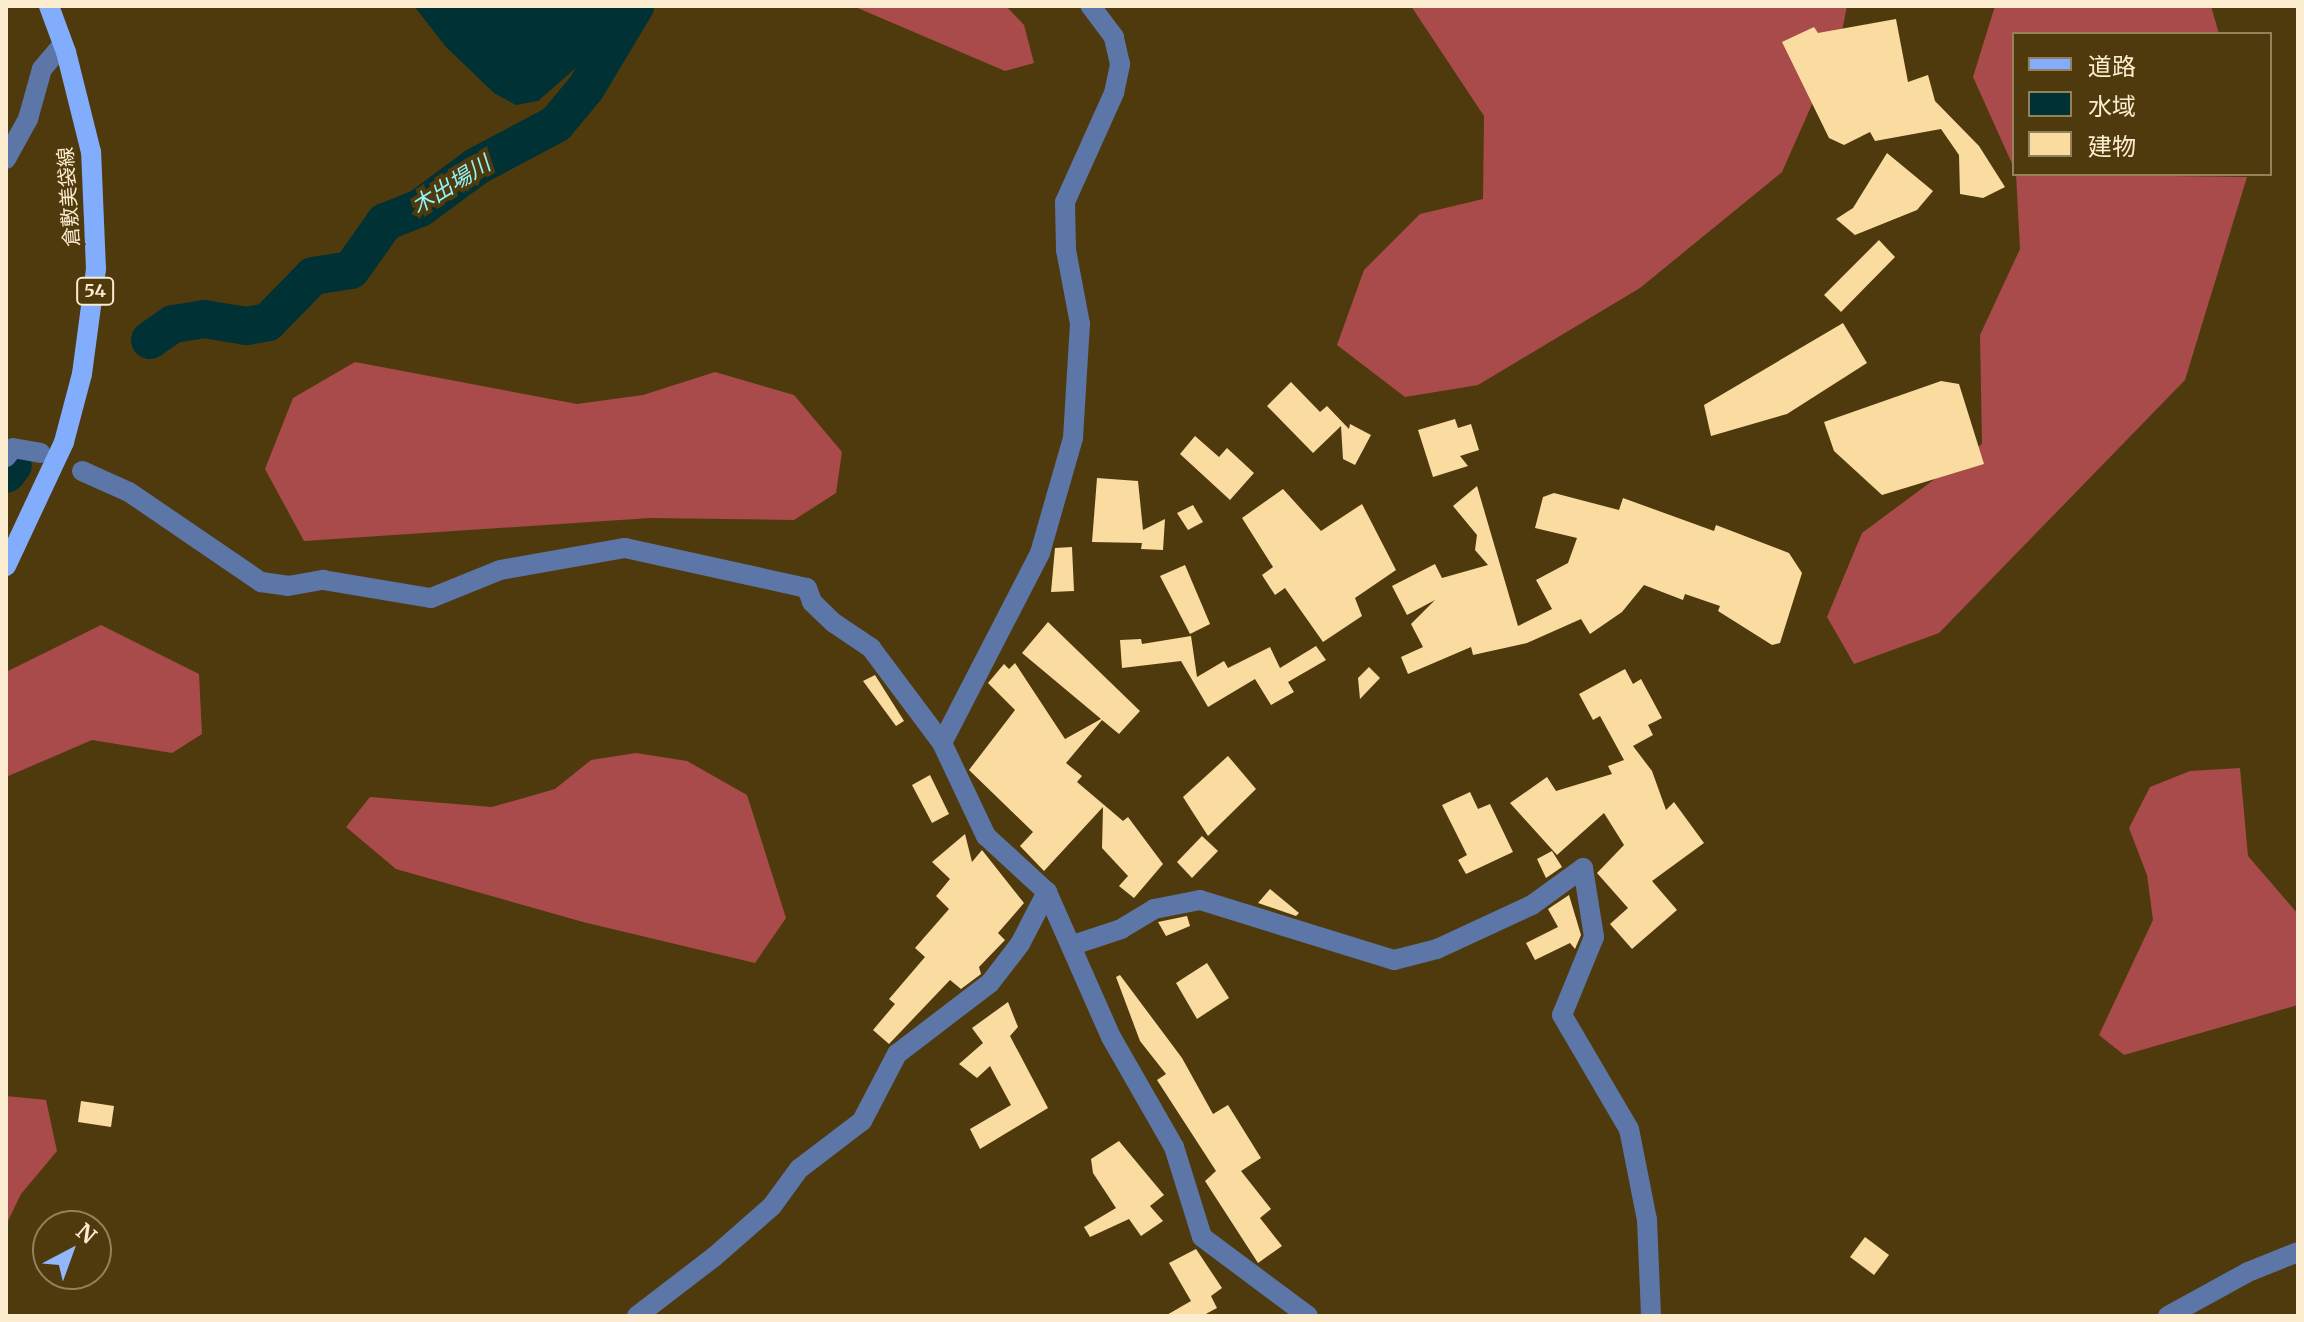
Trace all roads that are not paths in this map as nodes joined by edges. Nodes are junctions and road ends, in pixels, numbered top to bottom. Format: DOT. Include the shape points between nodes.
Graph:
graph roads {
  1 [pos="49,6"];
  2 [pos="1091,6"];
  3 [pos="66,52"];
  4 [pos="6,159"];
  5 [pos="41,453"];
  6 [pos="6,457"];
  7 [pos="82,471"];
  8 [pos="6,566"];
  9 [pos="942,743"];
  10 [pos="1047,892"];
  11 [pos="1073,945"];
  12 [pos="2298,1252"];
  13 [pos="637,1316"];
  14 [pos="1308,1316"];
  15 [pos="1651,1316"];
  16 [pos="2168,1316"];
  1 -- 3 [label="main road, 倉敷美袋線 / 54"];
  2 -- 9 [label="street" via="1114,37 1120,64 1114,93 1065,202 1066,250 1080,324 1073,438 1040,553"];
  3 -- 4 [label="street" via="58,50 42,69 28,119"];
  3 -- 8 [label="main road, 倉敷美袋線 / 54" via="91,152 93,315 64,442"];
  5 -- 6 [label="street" via="13,448"];
  7 -- 9 [label="street" via="129,492 261,582 288,586 323,580 431,598 500,570 625,548 807,588 812,602 834,623 871,648"];
  9 -- 10 [label="street" via="986,836"];
  10 -- 11 [label="street"];
  10 -- 13 [label="street" via="1020,944 990,983 897,1054 862,1121 799,1169 772,1206 714,1257"];
  11 -- 14 [label="street" via="1111,1037 1174,1147 1202,1237"];
  11 -- 15 [label="street" via="1121,929 1154,909 1200,900 1394,960 1437,949 1532,905 1583,868 1594,937 1562,1015 1629,1129 1647,1220"];
  12 -- 16 [label="street" via="2248,1272"];
}
